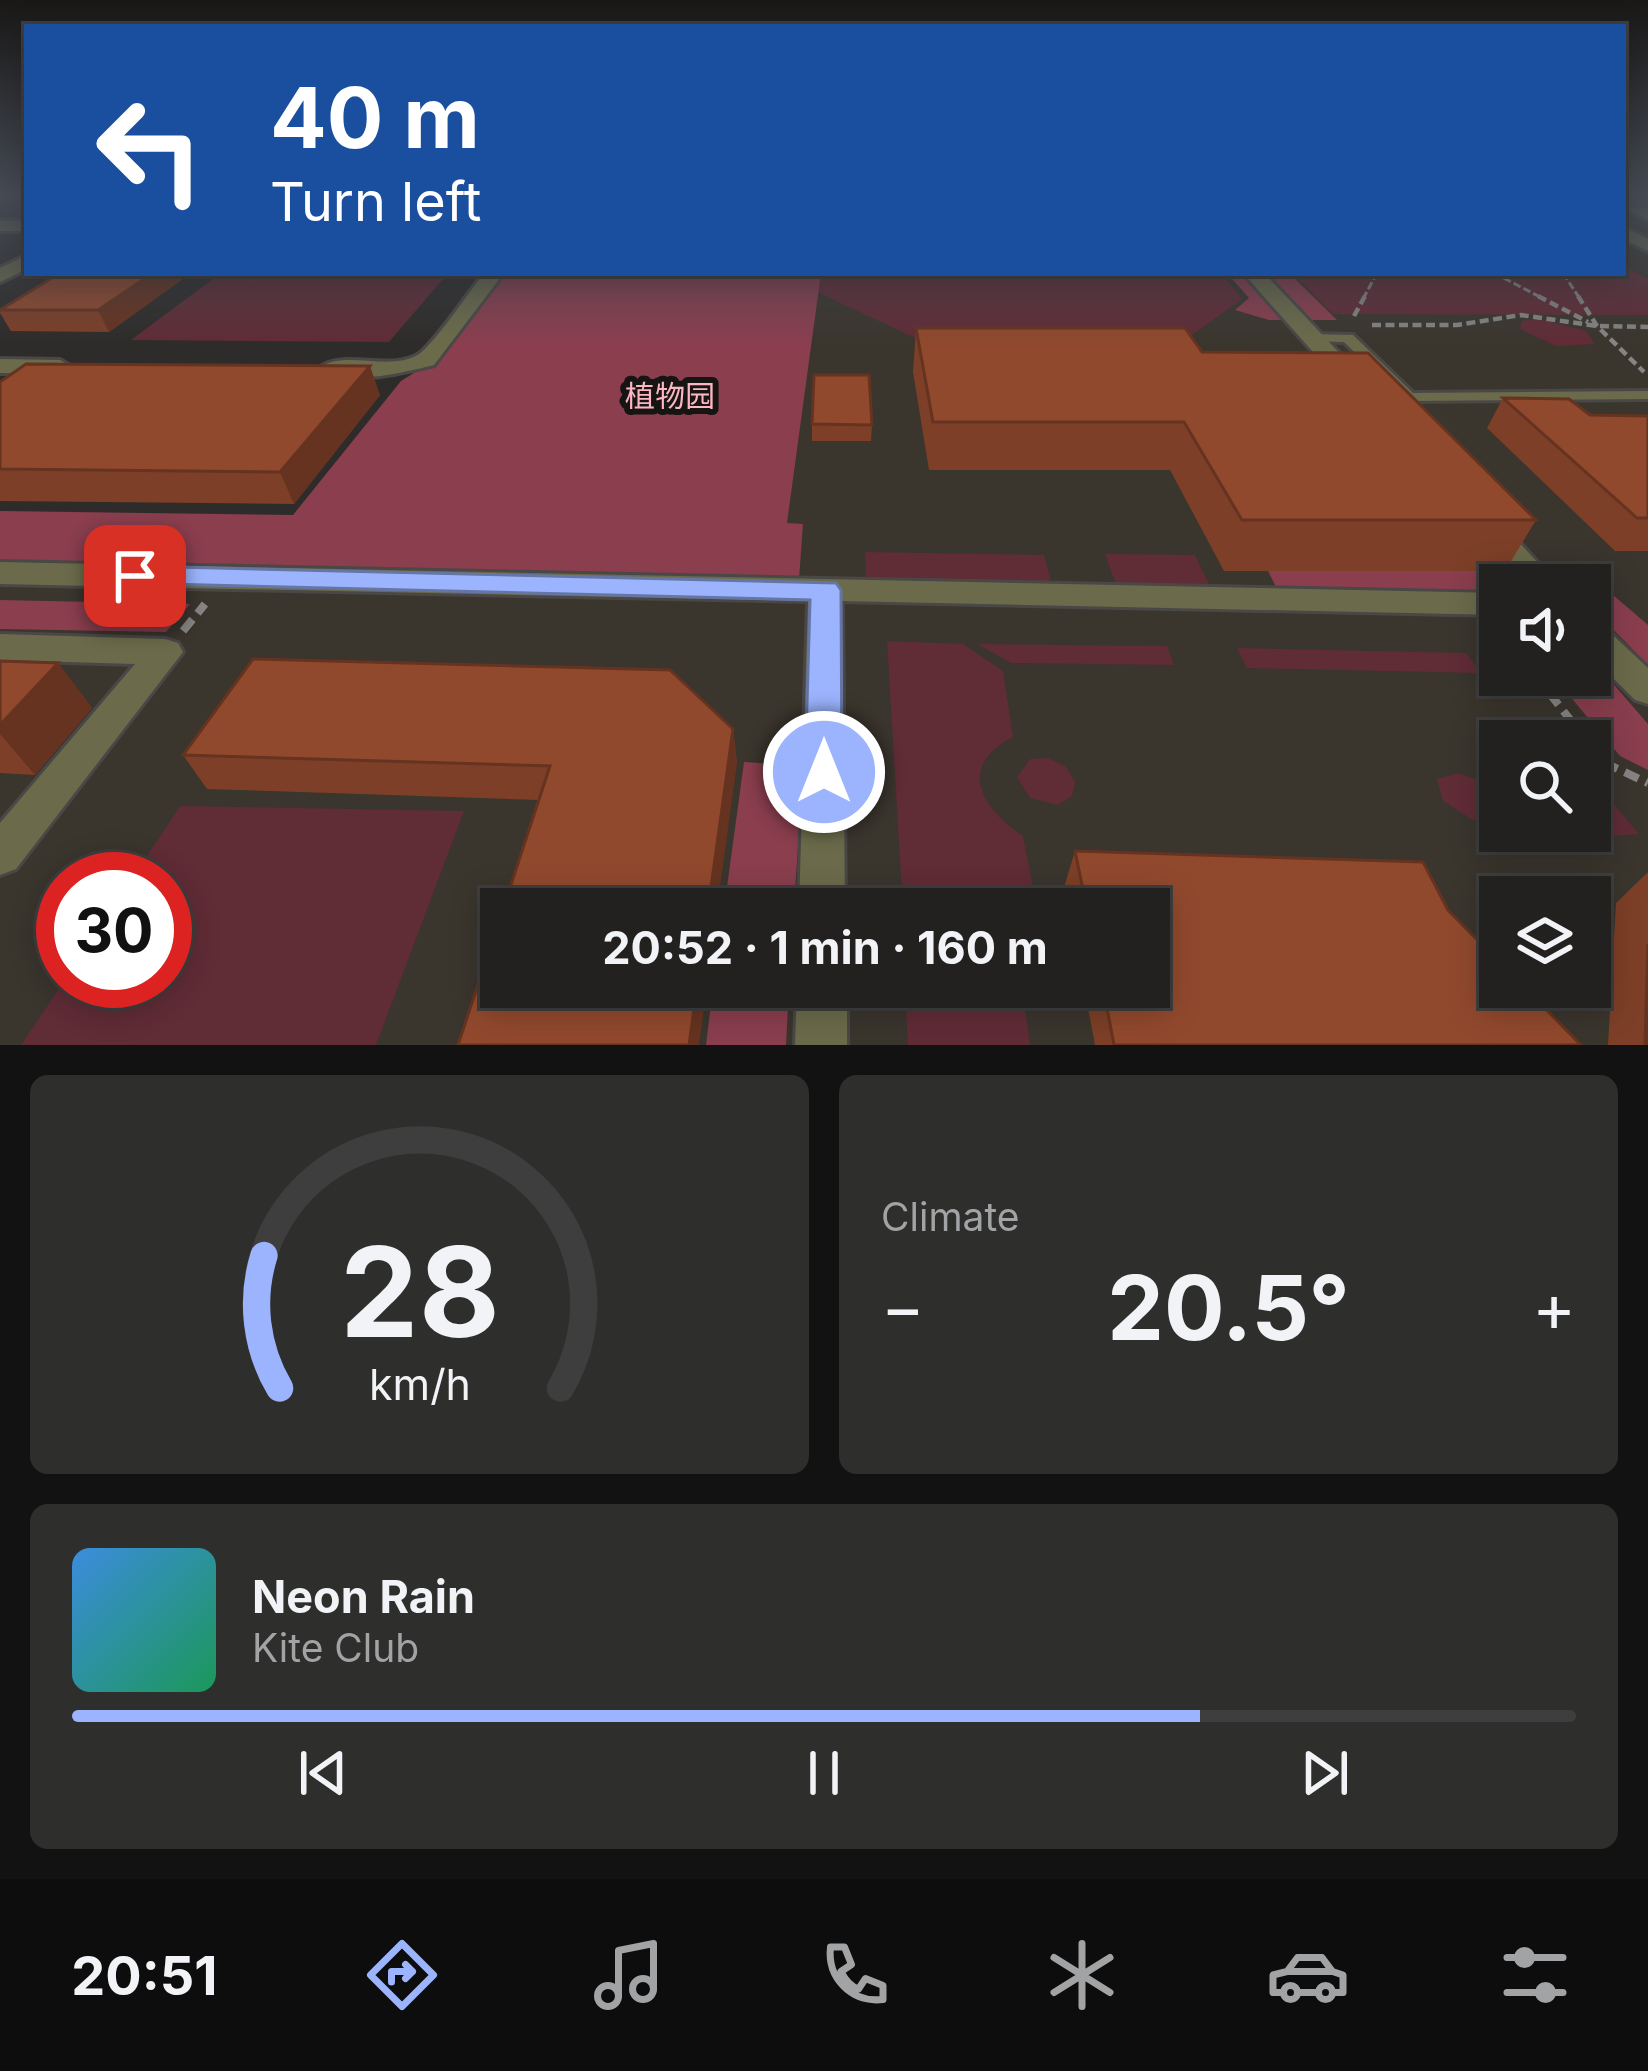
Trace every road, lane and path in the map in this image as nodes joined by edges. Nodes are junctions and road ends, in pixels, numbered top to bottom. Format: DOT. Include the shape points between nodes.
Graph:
graph roads {
  1 [pos="492,276"];
  2 [pos="1256,276"];
  3 [pos="1375,276"];
  4 [pos="1500,276"];
  5 [pos="1566,276"];
  6 [pos="1349,325"];
  7 [pos="1371,325"];
  8 [pos="1597,326"];
  9 [pos="1648,327"];
  10 [pos="1313,338"];
  11 [pos="0,367"];
  12 [pos="96,367"];
  13 [pos="311,368"];
  14 [pos="1648,376"];
  15 [pos="1648,395"];
  16 [pos="1374,404"];
  17 [pos="1466,502"];
  18 [pos="1523,564"];
  19 [pos="0,573"];
  20 [pos="826,590"];
  21 [pos="1479,604"];
  22 [pos="0,647"];
  23 [pos="1611,654"];
  24 [pos="1648,690"];
  25 [pos="1551,696"];
  26 [pos="1570,720"];
  27 [pos="1611,766"];
  28 [pos="1648,783"];
  29 [pos="12,824"];
  30 [pos="0,855"];
  31 [pos="822,888"];
  32 [pos="822,1008"];
  33 [pos="821,1045"];
  1 -- 13 [label="street" via="426,360"];
  2 -- 10 [label="street"];
  3 -- 6 [label="path"];
  4 -- 8 [label="path"];
  5 -- 8 [label="path"];
  7 -- 8 [label="path" via="1456,325 1521,314"];
  8 -- 9 [label="path"];
  8 -- 14 [label="path"];
  10 -- 15 [label="lane" via="1348,338 1408,397"];
  10 -- 16 [label="street"];
  11 -- 12 [label="street"];
  17 -- 18 [label="street"];
  19 -- 20 [label="street"];
  20 -- 21 [label="street"];
  20 -- 31 [label="street"];
  22 -- 29 [label="street" via="165,652"];
  23 -- 24 [label="street"];
  25 -- 26 [label="path"];
  27 -- 28 [label="path"];
  29 -- 30 [label="street"];
  32 -- 33 [label="street"];
}
